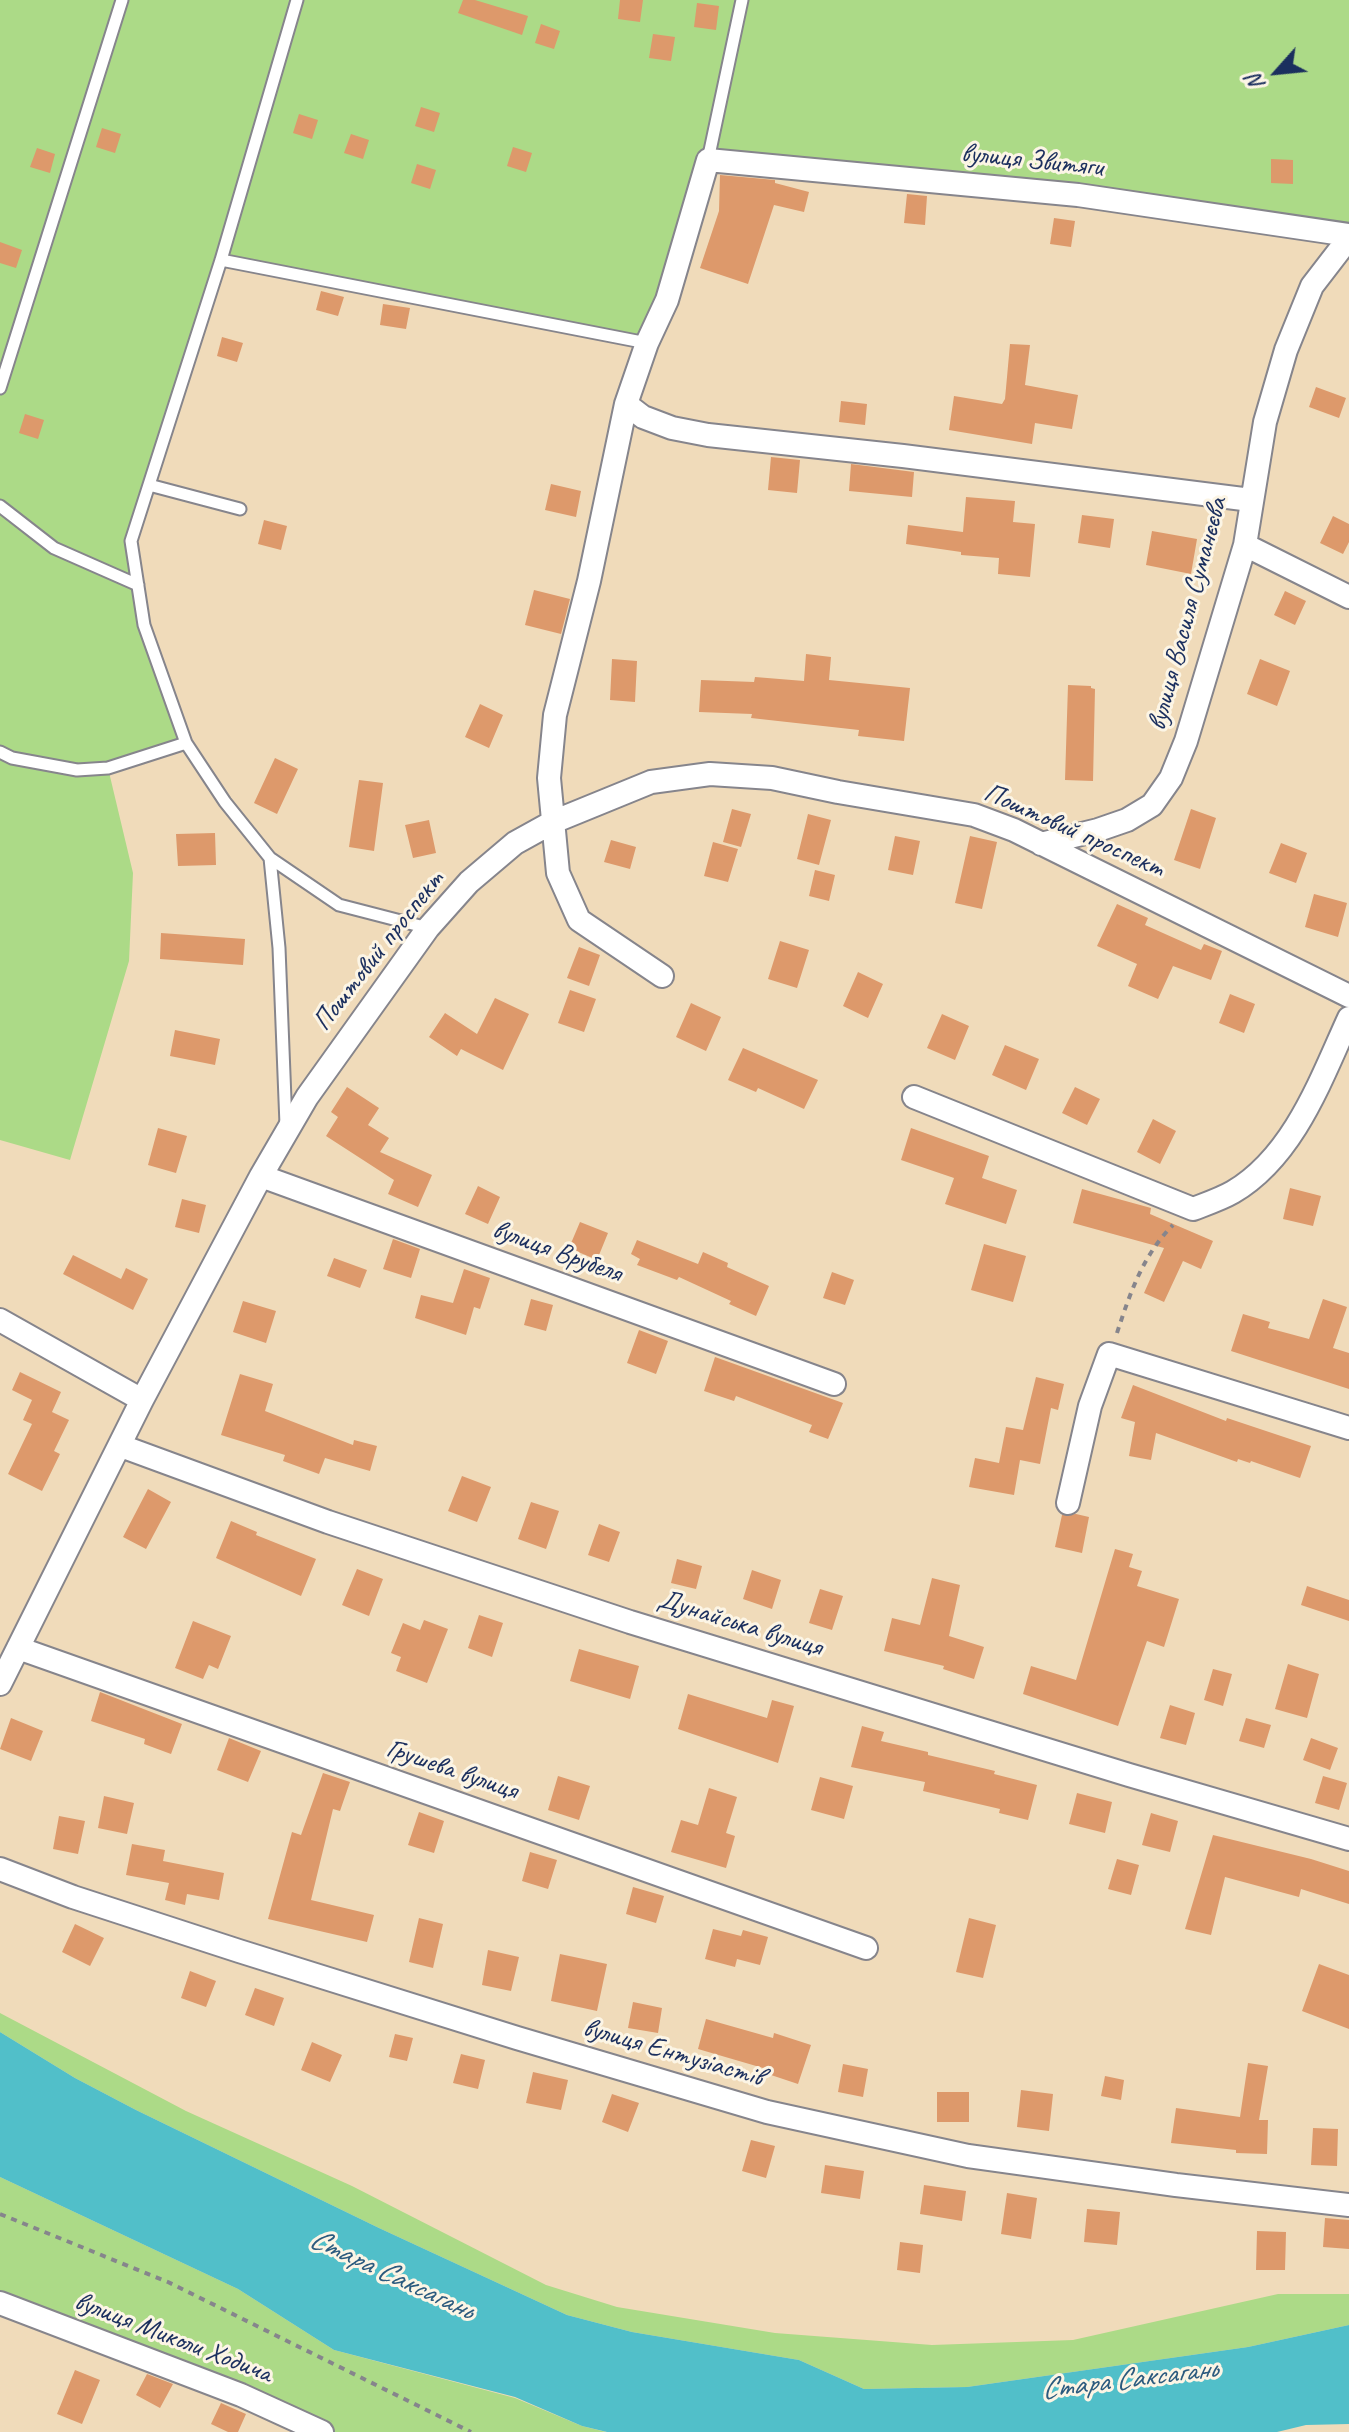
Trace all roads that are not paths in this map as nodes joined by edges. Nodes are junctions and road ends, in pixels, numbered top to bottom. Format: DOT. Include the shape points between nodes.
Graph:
graph roads {
  1 [pos="122,0"];
  2 [pos="297,0"];
  3 [pos="742,0"];
  4 [pos="708,160"];
  5 [pos="1349,236"];
  6 [pos="221,260"];
  7 [pos="647,343"];
  8 [pos="0,388"];
  9 [pos="626,404"];
  10 [pos="149,485"];
  11 [pos="1251,500"];
  12 [pos="0,506"];
  13 [pos="240,509"];
  14 [pos="1245,545"];
  15 [pos="138,585"];
  16 [pos="1349,597"];
  17 [pos="186,743"];
  18 [pos="0,752"];
  19 [pos="553,822"];
  20 [pos="1041,844"];
  21 [pos="270,858"];
  22 [pos="428,928"];
  23 [pos="662,976"];
  24 [pos="1349,996"];
  25 [pos="1349,1018"];
  26 [pos="914,1097"];
  27 [pos="286,1132"];
  28 [pos="261,1176"];
  29 [pos="0,1320"];
  30 [pos="834,1384"];
  31 [pos="142,1400"];
  32 [pos="1349,1428"];
  33 [pos="121,1446"];
  34 [pos="1068,1503"];
  35 [pos="18,1648"];
  36 [pos="0,1684"];
  37 [pos="1349,1839"];
  38 [pos="0,1869"];
  39 [pos="866,1948"];
  40 [pos="1349,2205"];
  41 [pos="0,2303"];
  42 [pos="322,2432"];
  1 -- 8 [label="lane"];
  2 -- 6 [label="lane"];
  3 -- 4 [label="lane"];
  4 -- 5 [label="street, вулиця Звитяги" via="1078,195"];
  4 -- 7 [label="street" via="667,300"];
  5 -- 11 [label="street, вулиця Василя Суманєєва" via="1312,286 1286,350 1265,422"];
  6 -- 7 [label="lane"];
  6 -- 10 [label="lane"];
  7 -- 9 [label="street"];
  9 -- 11 [label="street" via="672,428 708,435"];
  9 -- 19 [label="street" via="555,715 549,778"];
  10 -- 13 [label="lane"];
  10 -- 15 [label="lane" via="131,541"];
  11 -- 14 [label="street, вулиця Василя Суманєєва"];
  12 -- 15 [label="lane" via="54,548"];
  14 -- 16 [label="street"];
  14 -- 20 [label="street, вулиця Василя Суманєєва" via="1171,778 1152,805 1127,820"];
  15 -- 17 [label="lane" via="144,625"];
  17 -- 18 [label="lane" via="108,768 77,770"];
  17 -- 21 [label="lane"];
  19 -- 20 [label="street, Поштовий проспект" via="651,782 710,774 772,778 974,815"];
  19 -- 22 [label="street, Поштовий проспект" via="515,843 469,882"];
  19 -- 23 [label="street" via="558,873 579,920"];
  20 -- 24 [label="street, Поштовий проспект"];
  21 -- 22 [label="lane" via="339,905"];
  21 -- 27 [label="lane"];
  22 -- 27 [label="street, Поштовий проспект"];
  25 -- 26 [label="street" via="1318,1085 1272,1159 1233,1192 1193,1209"];
  27 -- 28 [label="street, Поштовий проспект"];
  28 -- 30 [label="street, вулиця Врубеля"];
  28 -- 31 [label="street, Поштовий проспект"];
  29 -- 31 [label="street"];
  31 -- 33 [label="street, Поштовий проспект"];
  32 -- 34 [label="street" via="1109,1354 1090,1406"];
  33 -- 35 [label="street, Поштовий проспект"];
  33 -- 37 [label="street, Дунайська вулиця" via="328,1522 630,1622"];
  35 -- 36 [label="street, Поштовий проспект"];
  35 -- 39 [label="street, Грушева вулиця"];
  38 -- 40 [label="street, вулиця Ентузіастів" via="224,1946 767,2112 968,2156"];
  41 -- 42 [label="street, вулиця Миколи Ходича" via="241,2395"];
}
